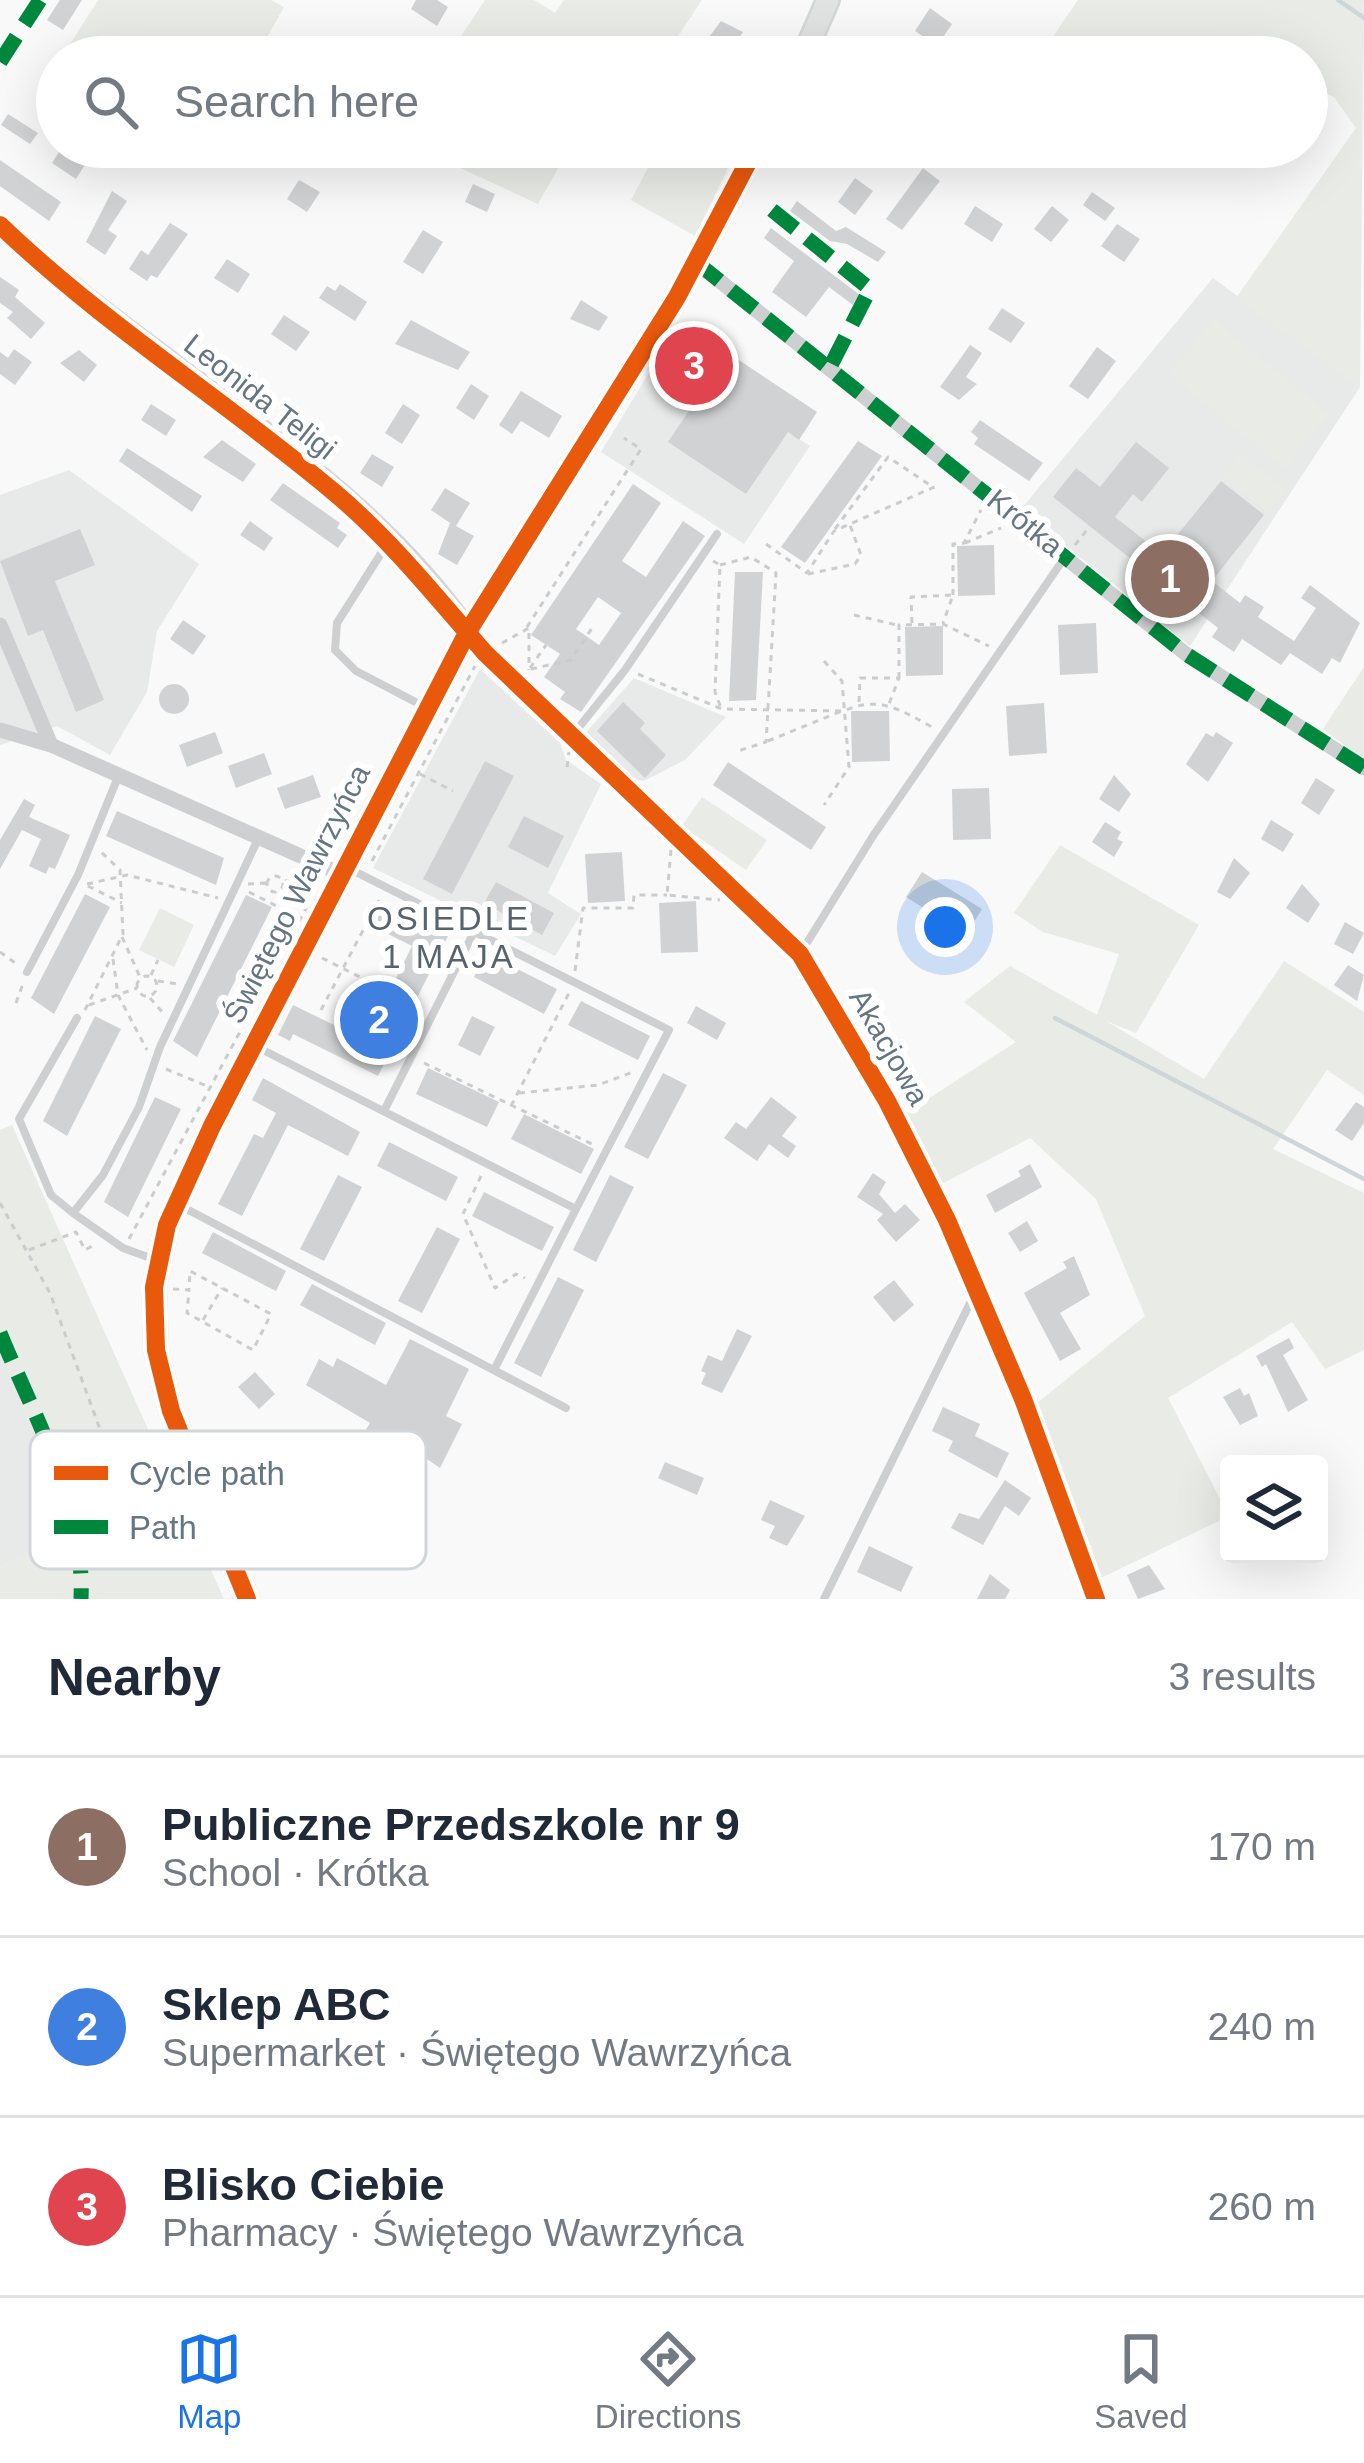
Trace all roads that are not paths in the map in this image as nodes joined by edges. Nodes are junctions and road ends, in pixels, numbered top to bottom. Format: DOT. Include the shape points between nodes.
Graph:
graph roads {
  1 [pos="828,0"];
  2 [pos="812,36"];
  3 [pos="745,168"];
  4 [pos="0,225"];
  5 [pos="696,262"];
  6 [pos="717,534"];
  7 [pos="387,543"];
  8 [pos="1066,556"];
  9 [pos="0,626"];
  10 [pos="467,633"];
  11 [pos="427,708"];
  12 [pos="0,730"];
  13 [pos="568,740"];
  14 [pos="51,745"];
  15 [pos="1364,769"];
  16 [pos="118,776"];
  17 [pos="260,835"];
  18 [pos="343,870"];
  19 [pos="473,934"];
  20 [pos="800,954"];
  21 [pos="27,972"];
  22 [pos="77,1018"];
  23 [pos="253,1045"];
  24 [pos="384,1111"];
  25 [pos="176,1203"];
  26 [pos="576,1209"];
  27 [pos="74,1213"];
  28 [pos="157,1261"];
  29 [pos="977,1290"];
  30 [pos="494,1370"];
  31 [pos="566,1408"];
  32 [pos="179,1431"];
  33 [pos="235,1569"];
  34 [pos="247,1599"];
  35 [pos="824,1599"];
  36 [pos="1096,1599"];
  1 -- 2 [label="street"];
  3 -- 5 [label="street, Świętego Wawrzyńca"];
  4 -- 7 [label="street, Leonida Teligi"];
  5 -- 8 [label="street, Krótka"];
  5 -- 10 [label="street, Świętego Wawrzyńca"];
  6 -- 13 [label="lane"];
  7 -- 10 [label="street, Leonida Teligi"];
  7 -- 11 [label="lane" via="338,623 335,650 356,671"];
  8 -- 15 [label="street, Krótka" via="1238,692"];
  8 -- 20 [label="lane"];
  9 -- 14 [label="street"];
  10 -- 11 [label="street, Świętego Wawrzyńca"];
  10 -- 13 [label="street, Akacjowa"];
  11 -- 18 [label="street, Świętego Wawrzyńca"];
  12 -- 14 [label="street"];
  13 -- 20 [label="street, Akacjowa"];
  14 -- 16 [label="street"];
  16 -- 17 [label="street"];
  16 -- 21 [label="lane"];
  17 -- 18 [label="street"];
  17 -- 27 [label="lane" via="121,1141"];
  18 -- 19 [label="lane"];
  18 -- 23 [label="street, Świętego Wawrzyńca"];
  19 -- 24 [label="lane"];
  19 -- 26 [label="lane" via="669,1030"];
  20 -- 29 [label="street, Akacjowa" via="887,1101"];
  22 -- 27 [label="lane" via="19,1119 50,1196"];
  23 -- 24 [label="lane"];
  23 -- 25 [label="street, Świętego Wawrzyńca"];
  24 -- 26 [label="lane"];
  25 -- 28 [label="street, Świętego Wawrzyńca"];
  25 -- 30 [label="lane"];
  26 -- 30 [label="lane"];
  27 -- 28 [label="lane"];
  28 -- 32 [label="street, Świętego Wawrzyńca" via="156,1350"];
  29 -- 35 [label="lane"];
  29 -- 36 [label="street, Akacjowa"];
  30 -- 31 [label="lane"];
  33 -- 34 [label="street, Świętego Wawrzyńca"];
}
